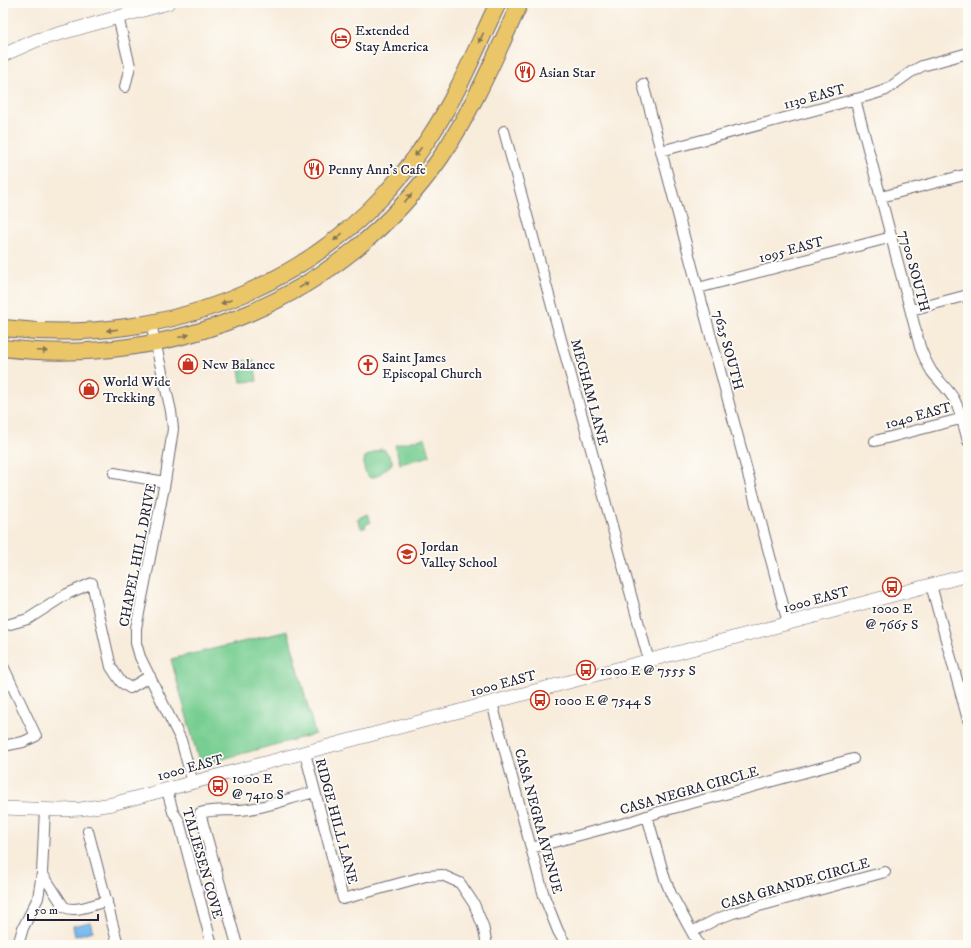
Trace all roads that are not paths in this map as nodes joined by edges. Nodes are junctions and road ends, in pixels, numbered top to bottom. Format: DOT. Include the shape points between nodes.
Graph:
graph roads {
  1 [pos="168,3"];
  2 [pos="498,3"];
  3 [pos="520,3"];
  4 [pos="118,17"];
  5 [pos="968,53"];
  6 [pos="3,55"];
  7 [pos="643,84"];
  8 [pos="125,87"];
  9 [pos="855,99"];
  10 [pos="504,131"];
  11 [pos="661,151"];
  12 [pos="968,174"];
  13 [pos="881,197"];
  14 [pos="892,237"];
  15 [pos="698,288"];
  16 [pos="968,295"];
  17 [pos="911,310"];
  18 [pos="151,324"];
  19 [pos="3,328"];
  20 [pos="156,343"];
  21 [pos="3,348"];
  22 [pos="965,418"];
  23 [pos="875,441"];
  24 [pos="968,441"];
  25 [pos="114,473"];
  26 [pos="165,482"];
  27 [pos="968,575"];
  28 [pos="931,585"];
  29 [pos="788,623"];
  30 [pos="3,626"];
  31 [pos="648,660"];
  32 [pos="3,666"];
  33 [pos="150,676"];
  34 [pos="492,703"];
  35 [pos="968,720"];
  36 [pos="3,746"];
  37 [pos="305,753"];
  38 [pos="854,759"];
  39 [pos="193,783"];
  40 [pos="167,790"];
  41 [pos="315,792"];
  42 [pos="3,808"];
  43 [pos="44,809"];
  44 [pos="647,816"];
  45 [pos="88,831"];
  46 [pos="531,848"];
  47 [pos="885,872"];
  48 [pos="42,873"];
  49 [pos="107,901"];
  50 [pos="692,932"];
  51 [pos="18,945"];
  52 [pos="118,945"];
  53 [pos="212,945"];
  54 [pos="237,945"];
  55 [pos="487,945"];
  56 [pos="566,945"];
  57 [pos="699,945"];
  1 -- 4 [label="street"];
  2 -- 18 [label="main road, one-way" via="438,124 404,172 368,211 318,252 269,282 207,309"];
  20 -- 3 [label="main road, one-way" via="223,324 280,299 324,273 375,232 413,192 454,136"];
  4 -- 6 [label="street" via="37,40"];
  4 -- 8 [label="street" via="130,66"];
  5 -- 9 [label="street, 1130 EAST" via="922,66 886,90"];
  7 -- 11 [label="street, 7625 SOUTH"];
  9 -- 11 [label="street, 1130 EAST"];
  9 -- 13 [label="street, 7700 SOUTH"];
  10 -- 31 [label="street, MECHAM LANE"];
  11 -- 15 [label="street, 7625 SOUTH"];
  12 -- 13 [label="street"];
  13 -- 14 [label="street, 7700 SOUTH"];
  14 -- 15 [label="street, 1095 EAST"];
  14 -- 17 [label="street, 7700 SOUTH"];
  15 -- 29 [label="street, 7625 SOUTH"];
  16 -- 17 [label="street"];
  17 -- 22 [label="street, 7700 SOUTH" via="931,371 948,390"];
  18 -- 19 [label="main road, one-way" via="82,332 40,332"];
  18 -- 20 [label="street, CHAPEL HILL DRIVE"];
  21 -- 20 [label="main road, one-way" via="78,352"];
  20 -- 26 [label="street, CHAPEL HILL DRIVE" via="172,411 173,429"];
  22 -- 23 [label="street, 1040 EAST"];
  22 -- 24 [label="street, 7700 SOUTH"];
  25 -- 26 [label="street"];
  26 -- 33 [label="street, CHAPEL HILL DRIVE" via="136,628 138,650"];
  27 -- 28 [label="street, 1000 EAST"];
  28 -- 29 [label="street, 1000 EAST"];
  28 -- 35 [label="street"];
  29 -- 31 [label="street, 1000 EAST"];
  30 -- 33 [label="street" via="28,619 67,594 92,583 111,667 121,682 130,688"];
  31 -- 34 [label="street, 1000 EAST"];
  32 -- 36 [label="street" via="36,736"];
  33 -- 39 [label="street, CHAPEL HILL DRIVE" via="181,740"];
  34 -- 37 [label="street, 1000 EAST"];
  34 -- 46 [label="street, CASA NEGRA AVENUE"];
  37 -- 39 [label="street, 1000 EAST"];
  37 -- 41 [label="street, RIDGE HILL LANE"];
  38 -- 44 [label="street, CASA NEGRA CIRCLE"];
  39 -- 40 [label="street, 1000 EAST"];
  40 -- 43 [label="street, 1000 EAST" via="81,809"];
  40 -- 53 [label="street, TALIESEN COVE" via="173,812 179,821"];
  41 -- 54 [label="street" via="248,810 214,810 200,813"];
  41 -- 55 [label="street, RIDGE HILL LANE" via="344,900 426,876 442,875 460,883 474,904"];
  42 -- 43 [label="street, 1000 EAST"];
  43 -- 48 [label="street"];
  44 -- 46 [label="street, CASA NEGRA CIRCLE"];
  44 -- 50 [label="street" via="665,879"];
  45 -- 49 [label="street"];
  46 -- 56 [label="street, CASA NEGRA AVENUE" via="544,896"];
  47 -- 50 [label="street, CASA GRANDE CIRCLE" via="733,913"];
  48 -- 49 [label="street" via="64,907 69,910"];
  48 -- 51 [label="street" via="38,898 23,928"];
  49 -- 52 [label="street"];
  50 -- 57 [label="street"];
}
